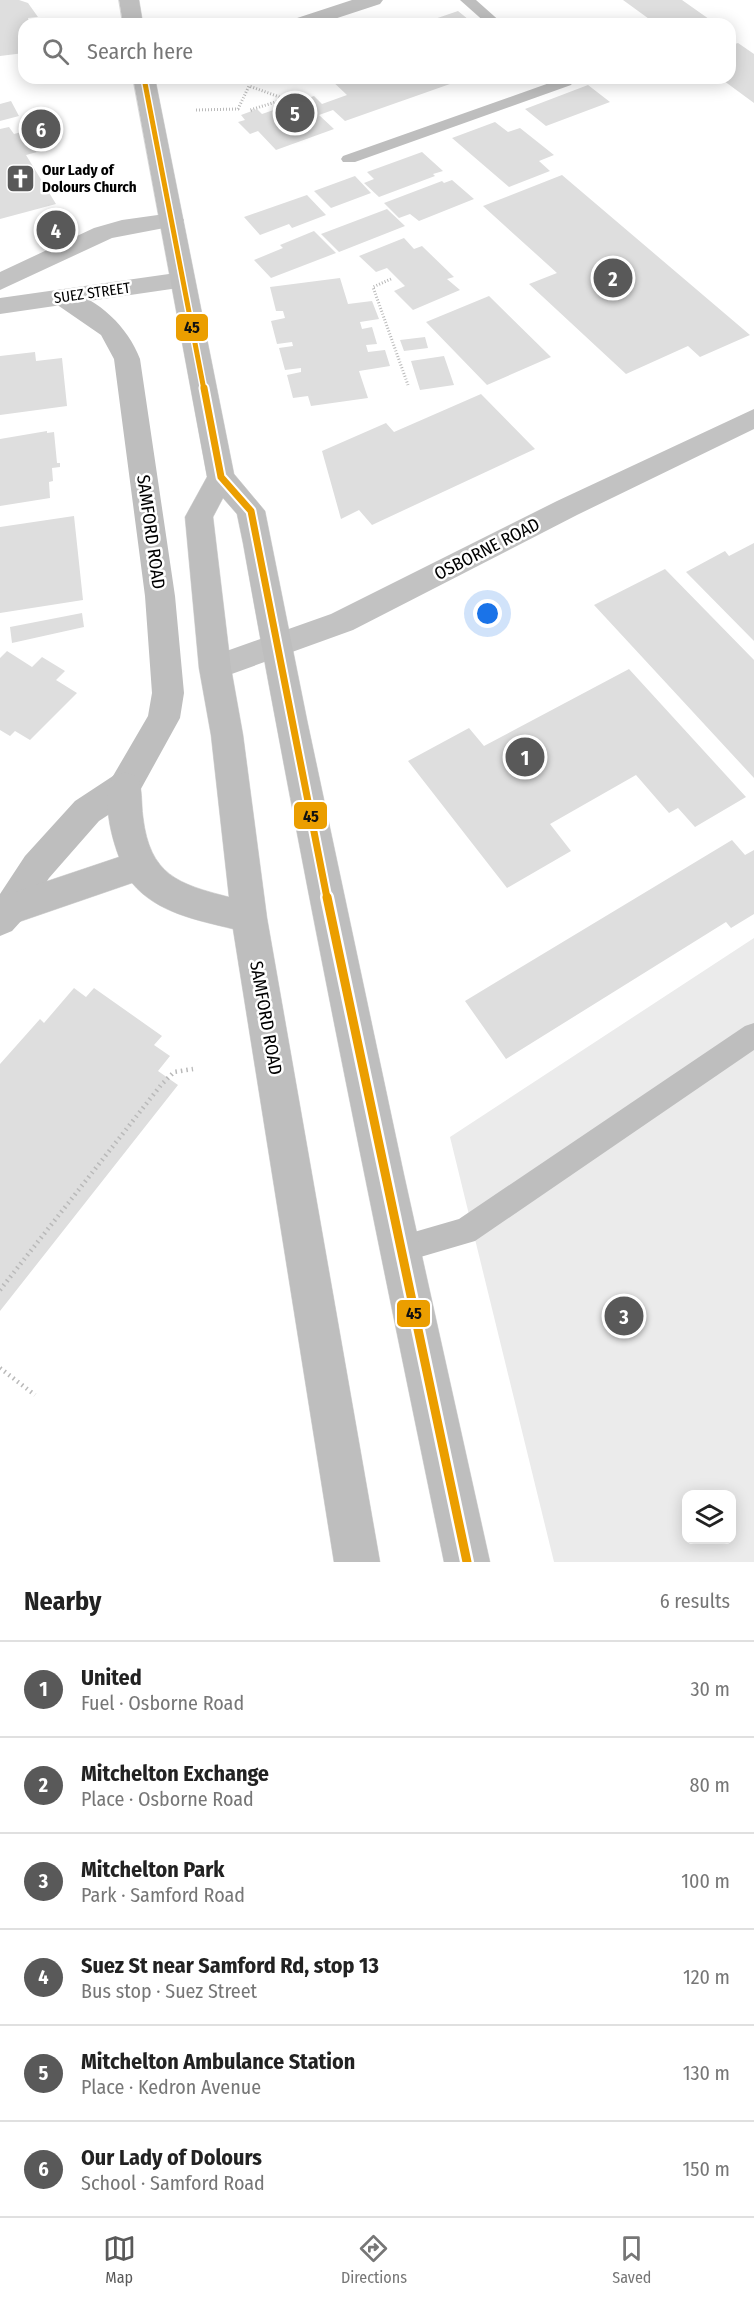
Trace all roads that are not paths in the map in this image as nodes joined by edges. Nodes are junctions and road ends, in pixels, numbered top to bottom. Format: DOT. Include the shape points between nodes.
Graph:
graph roads {
  1 [pos="129,0"];
  2 [pos="373,0"];
  3 [pos="467,0"];
  4 [pos="132,18"];
  5 [pos="317,18"];
  6 [pos="489,18"];
  7 [pos="145,84"];
  8 [pos="560,84"];
  9 [pos="349,159"];
  10 [pos="171,220"];
  11 [pos="183,280"];
  12 [pos="0,282"];
  13 [pos="65,298"];
  14 [pos="0,306"];
  15 [pos="754,417"];
  16 [pos="221,477"];
  17 [pos="279,646"];
  18 [pos="215,668"];
  19 [pos="125,786"];
  20 [pos="139,865"];
  21 [pos="5,914"];
  22 [pos="249,918"];
  23 [pos="754,1035"];
  24 [pos="400,1249"];
  25 [pos="357,1562"];
  26 [pos="468,1562"];
  1 -- 4 [label="main road"];
  2 -- 5 [label="main road"];
  3 -- 6 [label="lane"];
  7 -- 10 [label="main road"];
  8 -- 9 [label="lane"];
  10 -- 11 [label="main road"];
  10 -- 12 [label="street" via="103,233"];
  11 -- 13 [label="street, SUEZ STREET"];
  11 -- 16 [label="main road"];
  13 -- 14 [label="street, SUEZ STREET"];
  13 -- 19 [label="main road, SAMFORD ROAD" via="98,318 122,341 160,596 168,693 164,718"];
  15 -- 17 [label="street, OSBORNE ROAD" via="342,622"];
  16 -- 17 [label="main road" via="251,511"];
  16 -- 18 [label="main road, SAMFORD ROAD" via="199,517"];
  17 -- 18 [label="street, OSBORNE ROAD"];
  17 -- 24 [label="main road"];
  18 -- 22 [label="main road, SAMFORD ROAD"];
  19 -- 20 [label="main road" via="125,820"];
  19 -- 21 [label="main road" via="87,811 37,867"];
  20 -- 21 [label="main road"];
  20 -- 22 [label="main road" via="166,893"];
  22 -- 25 [label="main road, SAMFORD ROAD"];
  23 -- 24 [label="lane" via="465,1231"];
  24 -- 26 [label="main road"];
}
